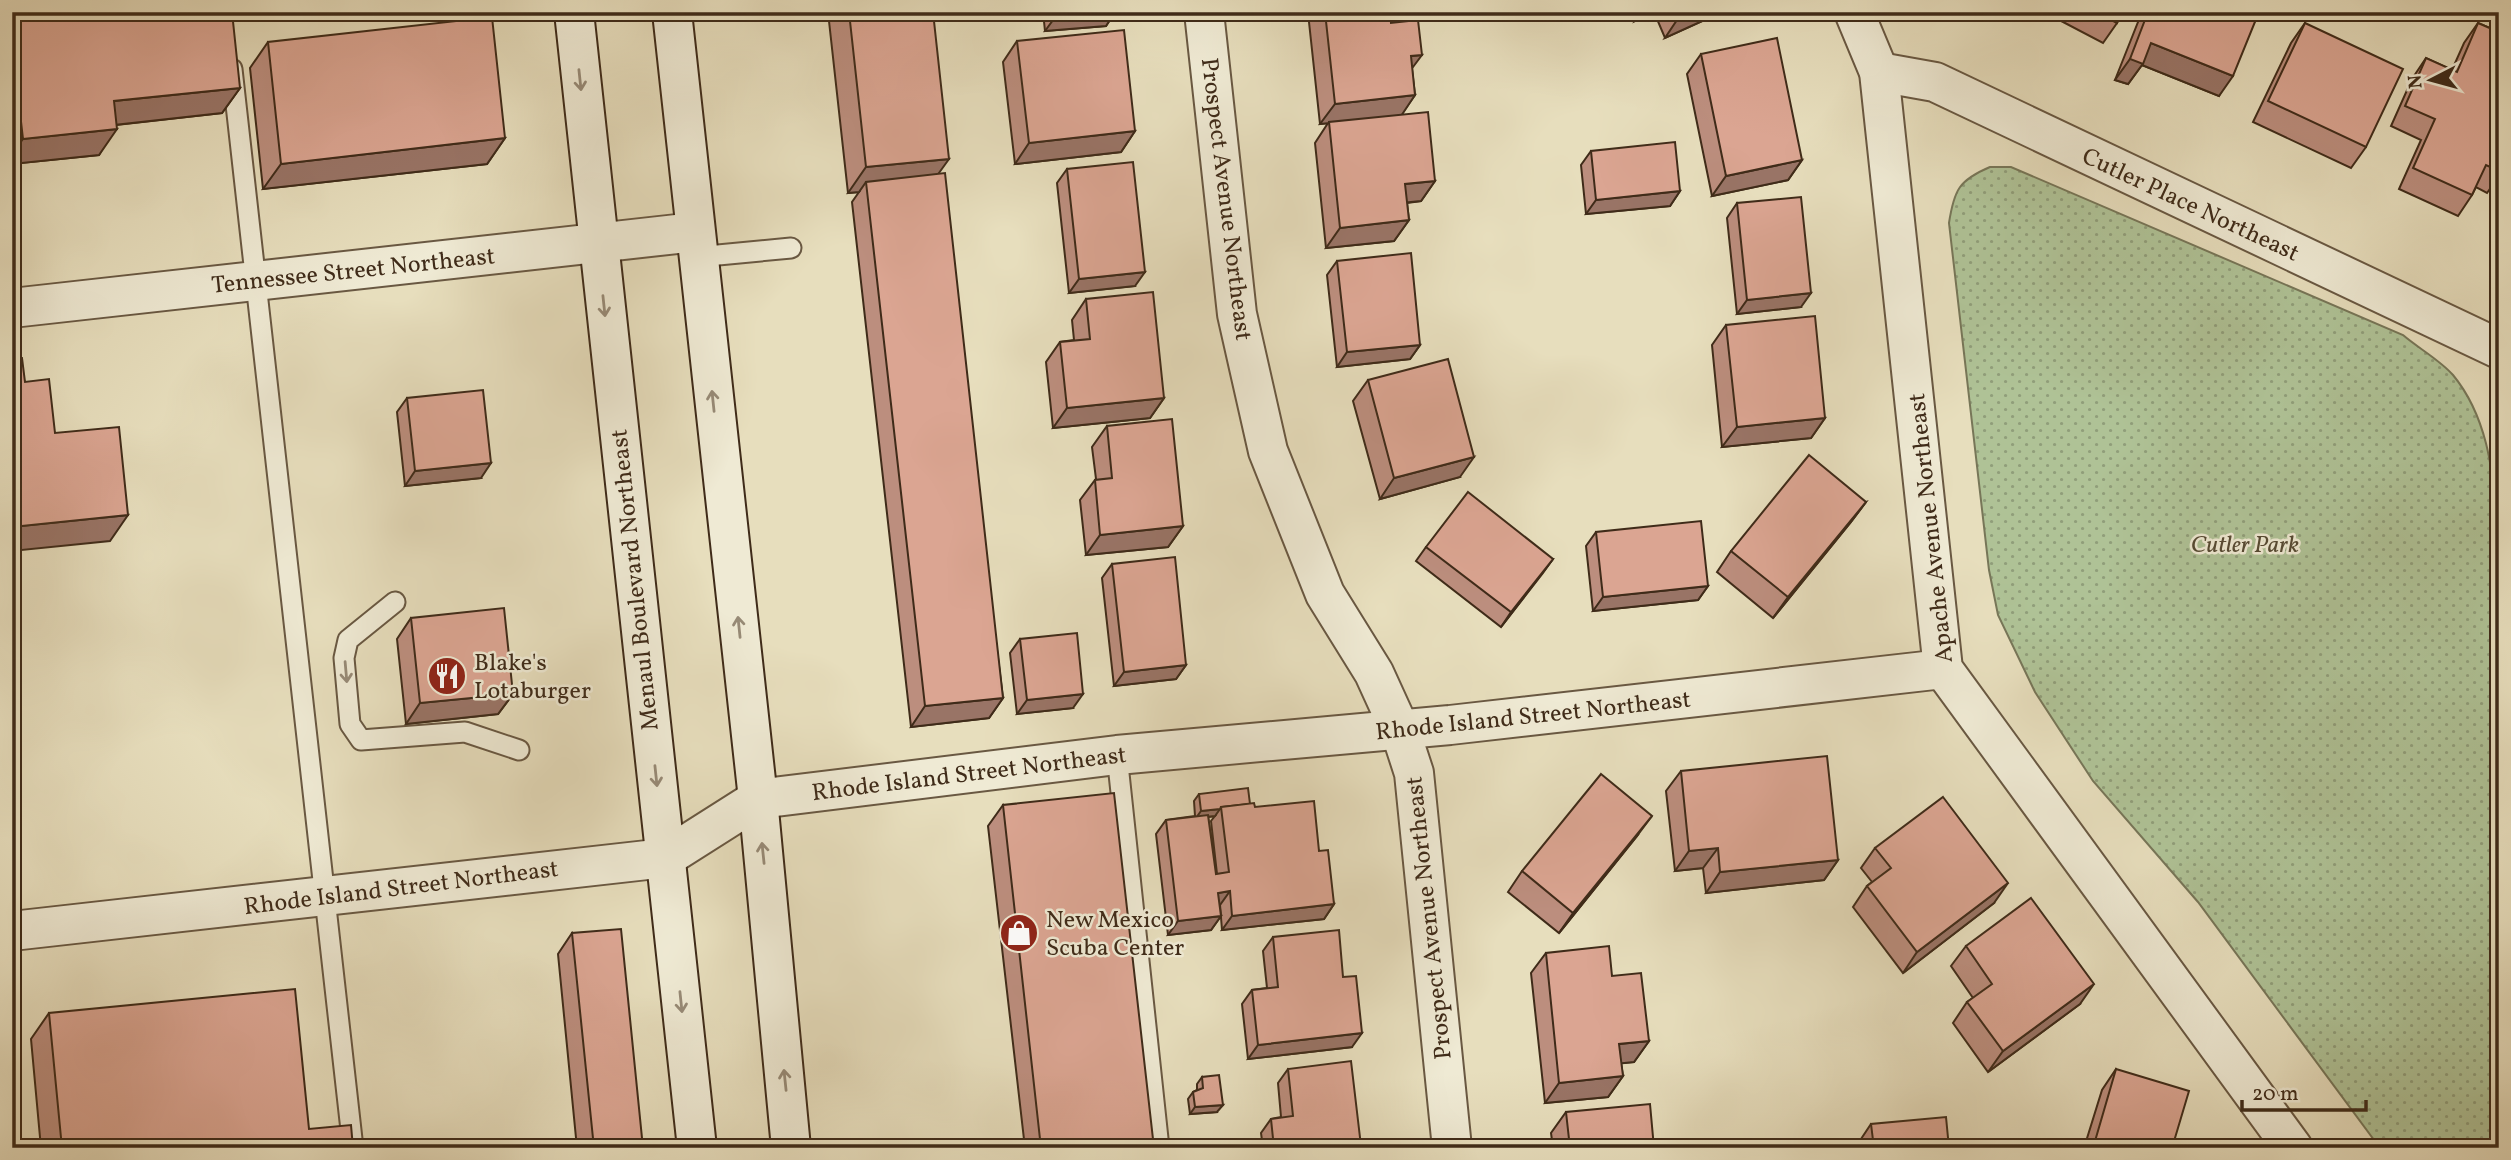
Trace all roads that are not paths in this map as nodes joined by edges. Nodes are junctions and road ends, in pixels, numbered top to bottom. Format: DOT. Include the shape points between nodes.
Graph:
graph roads {
  1 [pos="573,12"];
  2 [pos="672,12"];
  3 [pos="1204,12"];
  4 [pos="1854,12"];
  5 [pos="230,52"];
  6 [pos="1879,72"];
  7 [pos="597,243"];
  8 [pos="696,245"];
  9 [pos="791,248"];
  10 [pos="254,281"];
  11 [pos="12,308"];
  12 [pos="2499,349"];
  13 [pos="395,601"];
  14 [pos="1943,669"];
  15 [pos="1400,730"];
  16 [pos="519,750"];
  17 [pos="1117,755"];
  18 [pos="758,799"];
  19 [pos="665,858"];
  20 [pos="325,896"];
  21 [pos="12,931"];
  22 [pos="353,1148"];
  23 [pos="697,1148"];
  24 [pos="792,1148"];
  25 [pos="1159,1148"];
  26 [pos="1452,1148"];
  27 [pos="2293,1148"];
  1 -- 7 [label="street, Menaul Boulevard Northeast, one-way"];
  2 -- 8 [label="street"];
  3 -- 15 [label="street, Prospect Avenue Northeast" via="1237,314 1268,451 1325,594 1374,673"];
  4 -- 6 [label="street, Apache Avenue Northeast"];
  5 -- 10 [label="lane"];
  6 -- 12 [label="street, Cutler Place Northeast" via="1935,82"];
  6 -- 14 [label="street, Apache Avenue Northeast"];
  7 -- 8 [label="street, Tennessee Street Northeast"];
  7 -- 10 [label="street, Tennessee Street Northeast"];
  7 -- 19 [label="street, Menaul Boulevard Northeast, one-way"];
  8 -- 9 [label="lane"];
  18 -- 8 [label="street, one-way"];
  10 -- 11 [label="street, Tennessee Street Northeast"];
  10 -- 20 [label="lane"];
  13 -- 16 [label="lane, one-way" via="348,640 344,658 350,724 360,740 465,732"];
  14 -- 15 [label="street, Rhode Island Street Northeast"];
  14 -- 27 [label="street, Apache Avenue Northeast"];
  15 -- 17 [label="street, Rhode Island Street Northeast"];
  15 -- 26 [label="street, Prospect Avenue Northeast" via="1414,773"];
  17 -- 18 [label="street, Rhode Island Street Northeast"];
  17 -- 25 [label="lane"];
  18 -- 19 [label="street, Rhode Island Street Northeast"];
  24 -- 18 [label="street, one-way"];
  19 -- 20 [label="street, Rhode Island Street Northeast"];
  19 -- 23 [label="street, Menaul Boulevard Northeast, one-way"];
  20 -- 21 [label="street, Rhode Island Street Northeast"];
  20 -- 22 [label="lane"];
}
